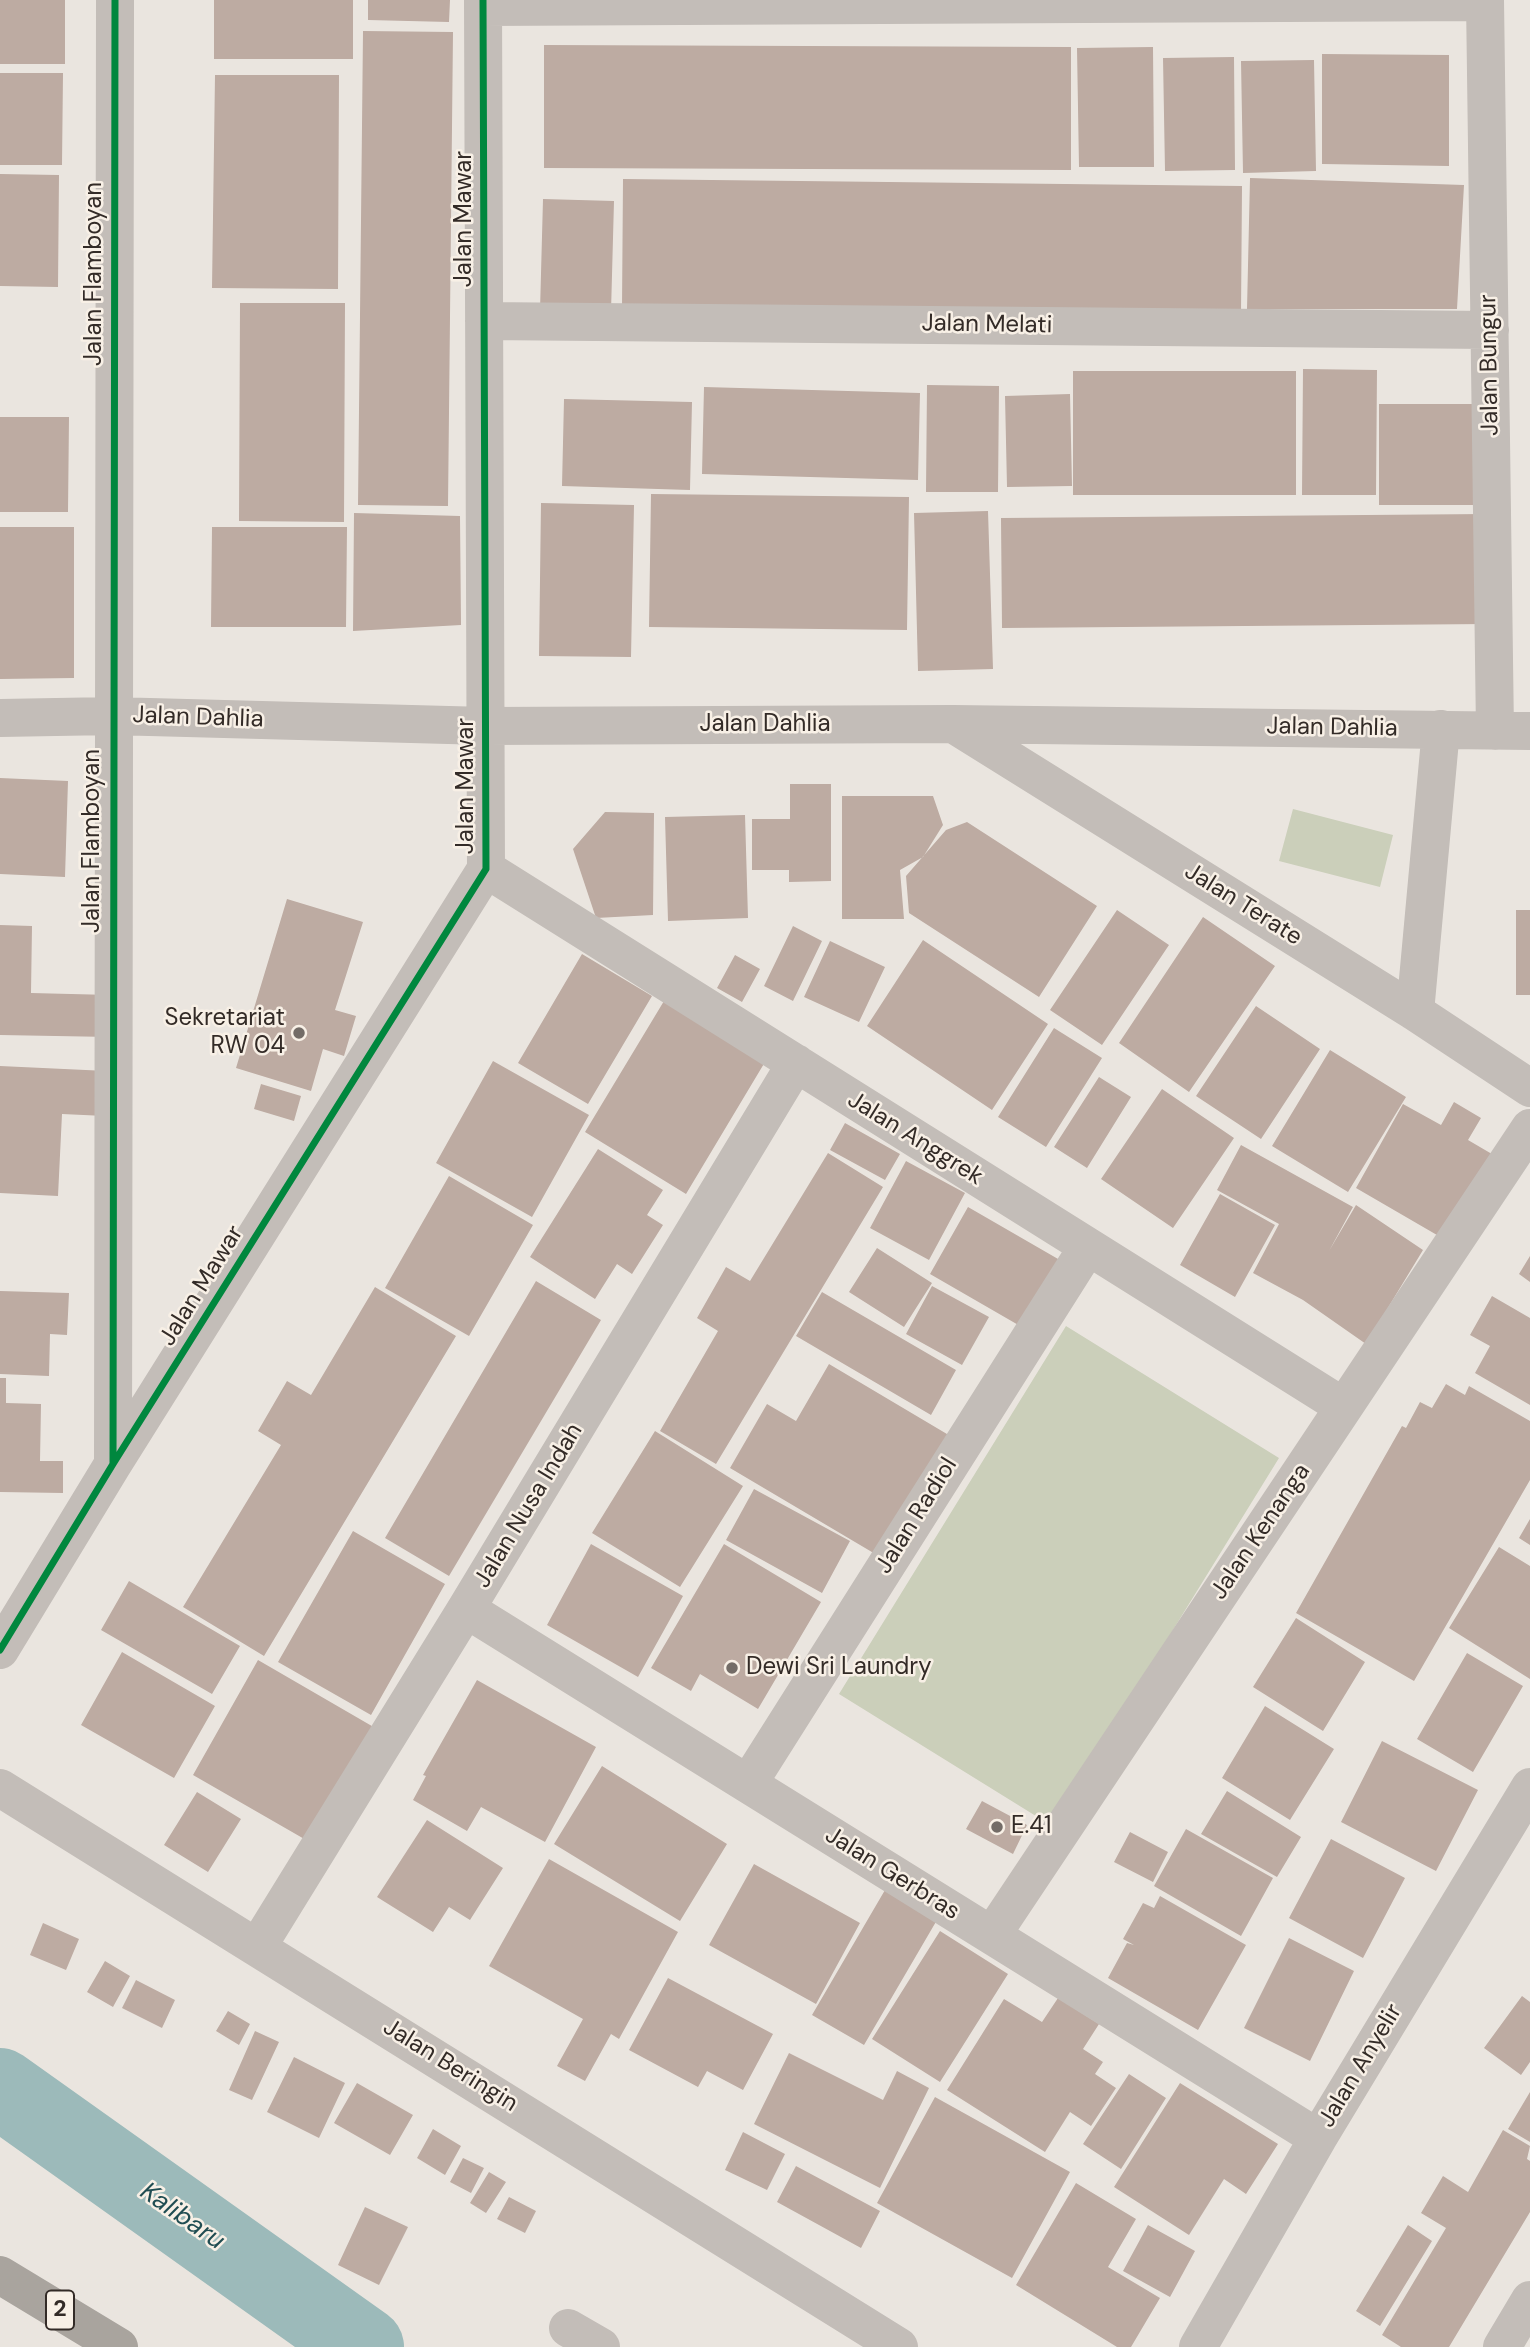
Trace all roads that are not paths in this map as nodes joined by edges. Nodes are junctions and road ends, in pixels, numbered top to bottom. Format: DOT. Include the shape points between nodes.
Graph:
graph roads {
  1 [pos="116,0"];
  2 [pos="1485,1"];
  3 [pos="483,3"];
  4 [pos="484,321"];
  5 [pos="1490,330"];
  6 [pos="112,716"];
  7 [pos="0,718"];
  8 [pos="953,724"];
  9 [pos="486,726"];
  10 [pos="1441,729"];
  11 [pos="1513,731"];
  12 [pos="486,869"];
  13 [pos="1415,1012"];
  14 [pos="796,1063"];
  15 [pos="1530,1088"];
  16 [pos="1530,1128"];
  17 [pos="1087,1248"];
  18 [pos="1344,1408"];
  19 [pos="113,1464"];
  20 [pos="466,1609"];
  21 [pos="0,1650"];
  22 [pos="748,1784"];
  23 [pos="1530,1787"];
  24 [pos="0,1788"];
  25 [pos="992,1935"];
  26 [pos="258,1946"];
  27 [pos="1318,2137"];
  28 [pos="0,2275"];
  29 [pos="1530,2300"];
  30 [pos="568,2328"];
  31 [pos="119,2347"];
  32 [pos="601,2347"];
  33 [pos="899,2347"];
  34 [pos="1198,2347"];
  35 [pos="1502,2347"];
  1 -- 6 [label="street, Jalan Flamboyan"];
  2 -- 3 [label="street"];
  2 -- 5 [label="street, Jalan Bungur"];
  3 -- 4 [label="street, Jalan Mawar"];
  4 -- 5 [label="street, Jalan Melati"];
  4 -- 9 [label="street, Jalan Mawar"];
  5 -- 11 [label="street, Jalan Bungur"];
  6 -- 7 [label="street, Jalan Dahlia"];
  6 -- 9 [label="street, Jalan Dahlia"];
  6 -- 19 [label="street, Jalan Flamboyan"];
  8 -- 9 [label="street, Jalan Dahlia"];
  8 -- 10 [label="street, Jalan Dahlia"];
  8 -- 13 [label="street, Jalan Terate"];
  9 -- 12 [label="street, Jalan Mawar"];
  10 -- 11 [label="street, Jalan Dahlia"];
  10 -- 13 [label="street"];
  12 -- 14 [label="street, Jalan Anggrek"];
  12 -- 19 [label="street, Jalan Mawar"];
  13 -- 15 [label="street, Jalan Terate"];
  14 -- 17 [label="street, Jalan Anggrek"];
  14 -- 20 [label="street, Jalan Nusa Indah"];
  16 -- 18 [label="street, Jalan Kenanga"];
  17 -- 18 [label="street, Jalan Anggrek"];
  17 -- 22 [label="street, Jalan Radiol"];
  18 -- 25 [label="street, Jalan Kenanga"];
  19 -- 21 [label="street"];
  20 -- 22 [label="street, Jalan Gerbras"];
  20 -- 26 [label="street, Jalan Nusa Indah"];
  22 -- 25 [label="street, Jalan Gerbras"];
  23 -- 27 [label="street, Jalan Anyelir"];
  24 -- 26 [label="street, Jalan Beringin"];
  25 -- 27 [label="street, Jalan Gerbras"];
  26 -- 33 [label="street, Jalan Beringin"];
  27 -- 34 [label="street, Jalan Anyelir"];
  28 -- 31 [label="highway, 2"];
  29 -- 35 [label="street"];
  30 -- 32 [label="street"];
}
